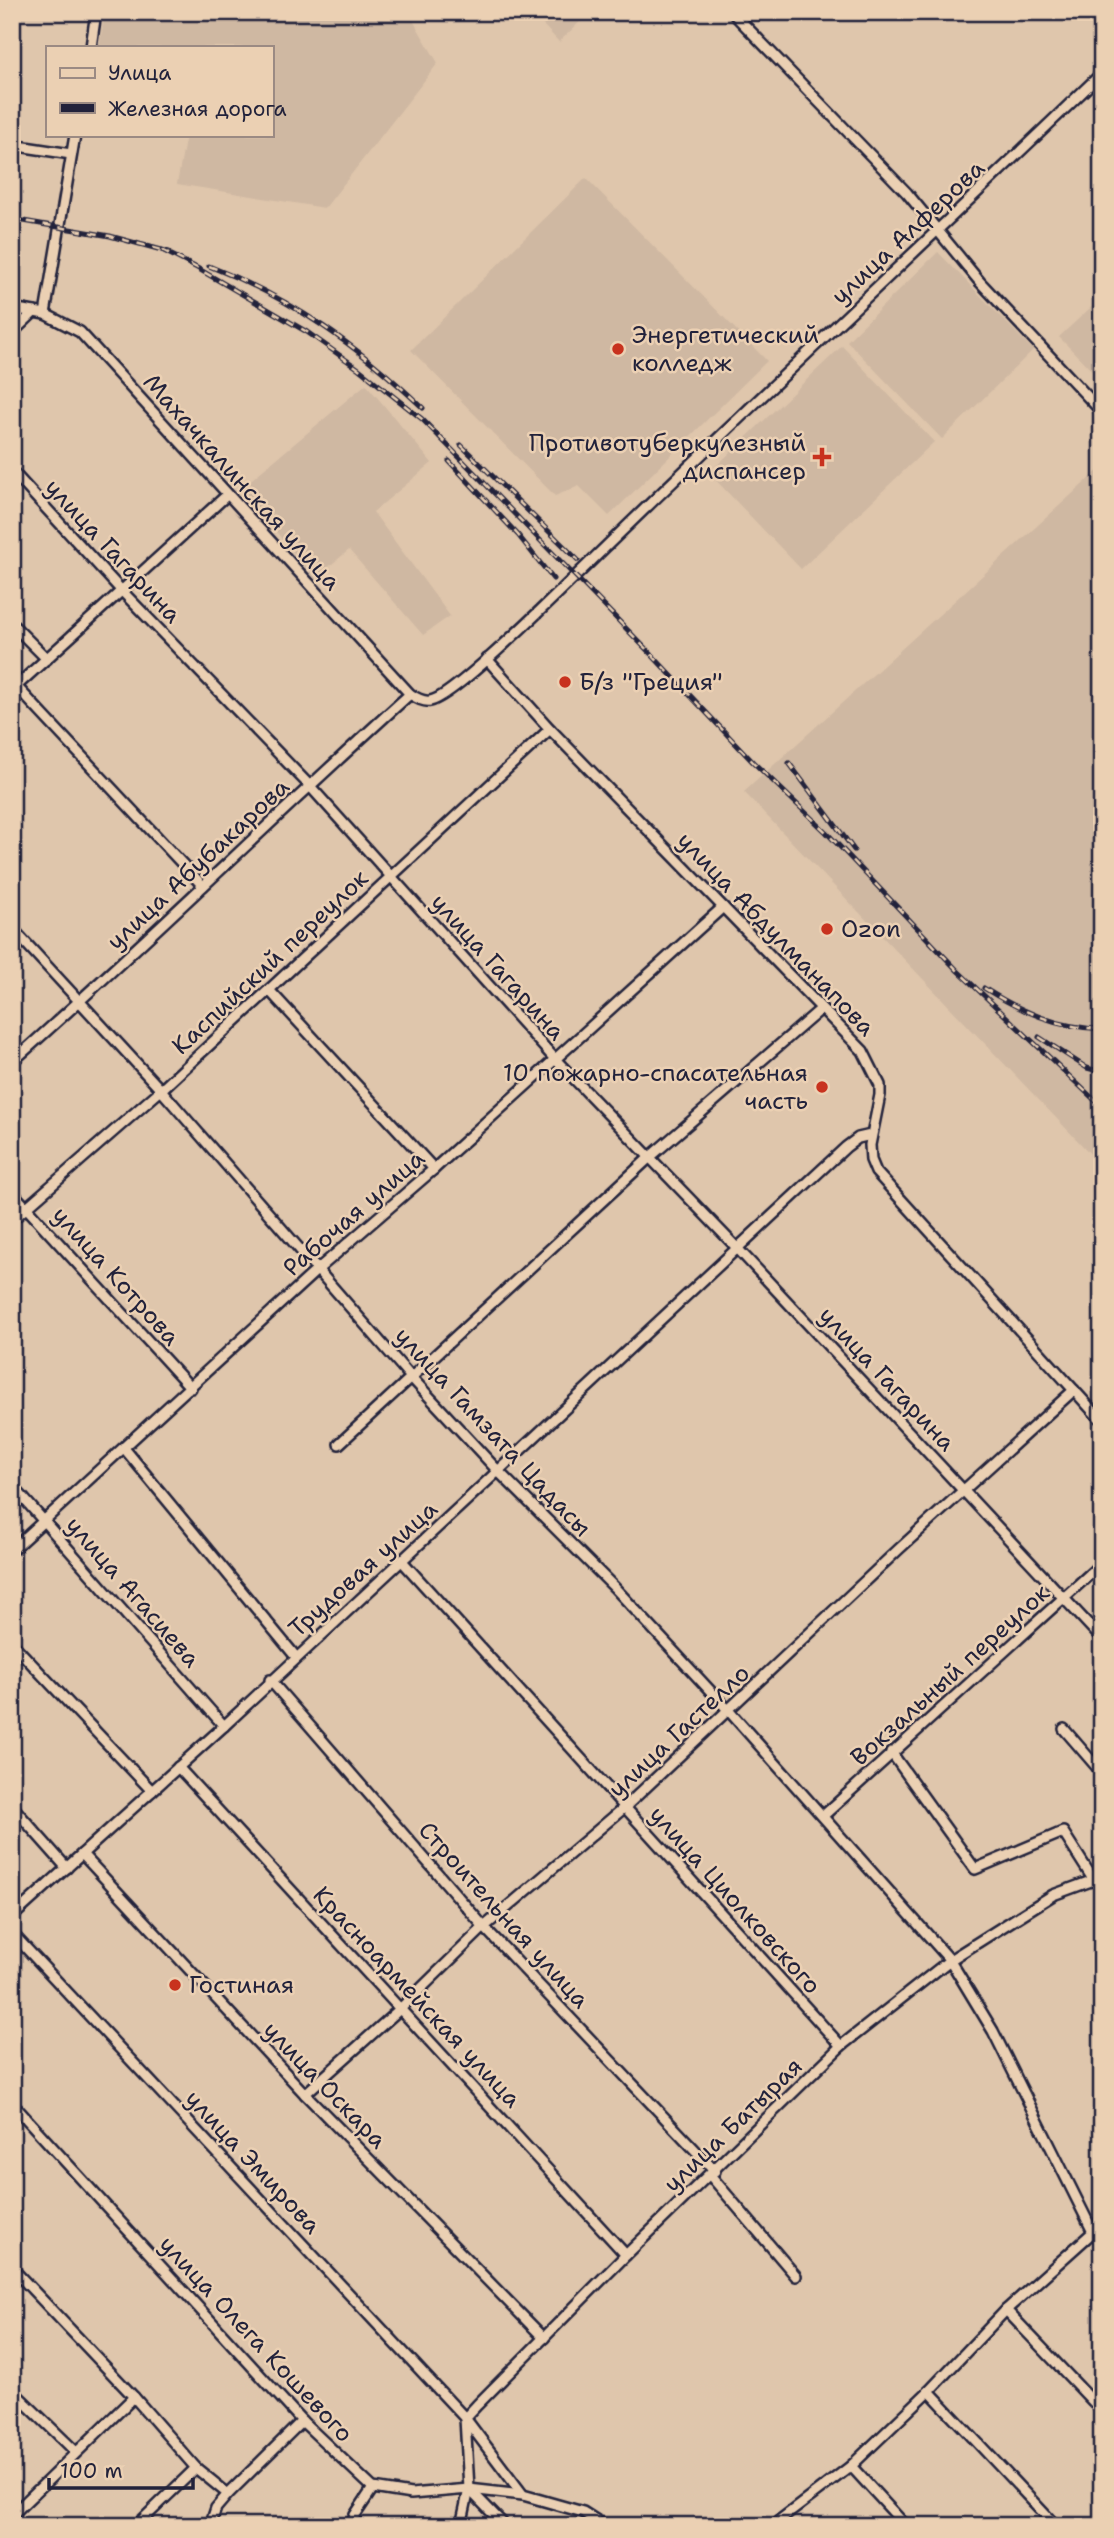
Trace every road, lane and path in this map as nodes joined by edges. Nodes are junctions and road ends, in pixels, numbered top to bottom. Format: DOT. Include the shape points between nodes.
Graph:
graph roads {
  1 [pos="96,12"];
  2 [pos="732,12"];
  3 [pos="91,46"];
  4 [pos="1102,73"];
  5 [pos="75,136"];
  6 [pos="12,145"];
  7 [pos="71,154"];
  8 [pos="939,230"];
  9 [pos="12,308"];
  10 [pos="34,312"];
  11 [pos="45,314"];
  12 [pos="12,333"];
  13 [pos="1102,412"];
  14 [pos="12,471"];
  15 [pos="228,495"];
  16 [pos="121,590"];
  17 [pos="12,624"];
  18 [pos="47,659"];
  19 [pos="487,659"];
  20 [pos="14,688"];
  21 [pos="410,695"];
  22 [pos="550,729"];
  23 [pos="309,785"];
  24 [pos="391,878"];
  25 [pos="203,886"];
  26 [pos="723,907"];
  27 [pos="12,928"];
  28 [pos="269,990"];
  29 [pos="81,1001"];
  30 [pos="821,1009"];
  31 [pos="554,1058"];
  32 [pos="12,1062"];
  33 [pos="160,1090"];
  34 [pos="871,1135"];
  35 [pos="650,1157"];
  36 [pos="435,1169"];
  37 [pos="12,1192"];
  38 [pos="27,1207"];
  39 [pos="12,1220"];
  40 [pos="738,1249"];
  41 [pos="317,1270"];
  42 [pos="410,1376"];
  43 [pos="191,1388"];
  44 [pos="1074,1390"];
  45 [pos="1102,1421"];
  46 [pos="339,1444"];
  47 [pos="124,1448"];
  48 [pos="498,1471"];
  49 [pos="12,1485"];
  50 [pos="964,1490"];
  51 [pos="45,1521"];
  52 [pos="12,1550"];
  53 [pos="402,1561"];
  54 [pos="1102,1563"];
  55 [pos="1064,1600"];
  56 [pos="1102,1639"];
  57 [pos="12,1643"];
  58 [pos="296,1657"];
  59 [pos="270,1680"];
  60 [pos="729,1711"];
  61 [pos="223,1726"];
  62 [pos="1064,1729"];
  63 [pos="891,1752"];
  64 [pos="178,1767"];
  65 [pos="1102,1773"];
  66 [pos="152,1791"];
  67 [pos="12,1806"];
  68 [pos="625,1807"];
  69 [pos="823,1816"];
  70 [pos="82,1854"];
  71 [pos="67,1868"];
  72 [pos="1098,1878"];
  73 [pos="1102,1888"];
  74 [pos="12,1917"];
  75 [pos="484,1927"];
  76 [pos="12,1933"];
  77 [pos="950,1960"];
  78 [pos="401,2008"];
  79 [pos="841,2046"];
  80 [pos="305,2094"];
  81 [pos="12,2103"];
  82 [pos="712,2173"];
  83 [pos="1102,2224"];
  84 [pos="1093,2232"];
  85 [pos="1102,2242"];
  86 [pos="626,2255"];
  87 [pos="12,2268"];
  88 [pos="796,2276"];
  89 [pos="1006,2310"];
  90 [pos="544,2338"];
  91 [pos="12,2390"];
  92 [pos="929,2391"];
  93 [pos="134,2398"];
  94 [pos="1102,2411"];
  95 [pos="465,2418"];
  96 [pos="302,2421"];
  97 [pos="76,2452"];
  98 [pos="851,2466"];
  99 [pos="196,2468"];
  100 [pos="373,2488"];
  101 [pos="469,2489"];
  102 [pos="228,2494"];
  103 [pos="523,2495"];
  104 [pos="216,2508"];
  105 [pos="12,2515"];
  106 [pos="136,2526"];
  107 [pos="201,2526"];
  108 [pos="210,2526"];
  109 [pos="351,2526"];
  110 [pos="461,2526"];
  111 [pos="505,2526"];
  112 [pos="605,2526"];
  113 [pos="772,2526"];
  114 [pos="906,2526"];
  115 [pos="1056,2526"];
  1 -- 3 [label="street"];
  2 -- 8 [label="street"];
  4 -- 8 [label="street, улица Алферова"];
  5 -- 7 [label="street"];
  6 -- 7 [label="street"];
  7 -- 11 [label="street"];
  8 -- 13 [label="street" via="980,282"];
  8 -- 19 [label="street, улица Алферова"];
  9 -- 10 [label="street, Махачкалинская улица"];
  10 -- 11 [label="street, Махачкалинская улица"];
  10 -- 12 [label="street"];
  11 -- 15 [label="street, Махачкалинская улица" via="80,332"];
  14 -- 16 [label="street, улица Гагарина"];
  15 -- 16 [label="street"];
  15 -- 21 [label="street, Махачкалинская улица"];
  16 -- 18 [label="street"];
  16 -- 23 [label="street, улица Гагарина"];
  17 -- 18 [label="street"];
  18 -- 20 [label="street"];
  19 -- 21 [label="street, улица Алферова" via="446,694 431,701"];
  19 -- 22 [label="street, улица Абдулманапова"];
  20 -- 25 [label="street"];
  21 -- 23 [label="street, улица Абубакарова"];
  22 -- 24 [label="street, Каспийский переулок"];
  22 -- 26 [label="street, улица Абдулманапова"];
  23 -- 24 [label="street, улица Гагарина"];
  23 -- 25 [label="street, улица Абубакарова"];
  24 -- 28 [label="street, Каспийский переулок"];
  24 -- 31 [label="street, улица Гагарина"];
  25 -- 29 [label="street, улица Абубакарова"];
  26 -- 30 [label="street, улица Абдулманапова"];
  26 -- 31 [label="street, Рабочая улица"];
  27 -- 29 [label="street, улица Гамзата Цадасы"];
  28 -- 33 [label="street, Каспийский переулок"];
  28 -- 36 [label="street"];
  29 -- 32 [label="street, улица Абубакарова"];
  29 -- 33 [label="street, улица Гамзата Цадасы"];
  30 -- 34 [label="street, улица Абдулманапова" via="863,1051 880,1085"];
  30 -- 35 [label="street"];
  31 -- 35 [label="street, улица Гагарина"];
  31 -- 36 [label="street, Рабочая улица"];
  33 -- 38 [label="street, Каспийский переулок"];
  33 -- 41 [label="street, улица Гамзата Цадасы"];
  34 -- 40 [label="street, Трудовая улица" via="846,1147"];
  34 -- 44 [label="street, улица Абдулманапова" via="871,1160 881,1179"];
  35 -- 40 [label="street, улица Гагарина"];
  35 -- 42 [label="street"];
  36 -- 41 [label="street, Рабочая улица"];
  37 -- 38 [label="street, улица Котрова"];
  38 -- 39 [label="street, Каспийский переулок"];
  38 -- 43 [label="street, улица Котрова"];
  40 -- 48 [label="street, Трудовая улица"];
  40 -- 50 [label="street, улица Гагарина"];
  41 -- 42 [label="street, улица Гамзата Цадасы"];
  41 -- 43 [label="street, Рабочая улица"];
  42 -- 46 [label="street"];
  42 -- 48 [label="street, улица Гамзата Цадасы"];
  43 -- 47 [label="street, Рабочая улица"];
  44 -- 45 [label="street, улица Абдулманапова"];
  44 -- 50 [label="street, улица Гастелло"];
  47 -- 51 [label="street, Рабочая улица"];
  47 -- 58 [label="street"];
  48 -- 53 [label="street, Трудовая улица"];
  48 -- 60 [label="street, улица Гамзата Цадасы"];
  49 -- 51 [label="street, улица Агасиева"];
  50 -- 55 [label="street, улица Гагарина"];
  50 -- 60 [label="street, улица Гастелло"];
  51 -- 52 [label="street, Рабочая улица"];
  51 -- 61 [label="street, улица Агасиева"];
  53 -- 58 [label="street, Трудовая улица"];
  53 -- 68 [label="street, улица Циолковского"];
  54 -- 55 [label="street, Вокзальный переулок"];
  55 -- 56 [label="street, улица Гагарина"];
  55 -- 63 [label="street, Вокзальный переулок"];
  57 -- 66 [label="street"];
  58 -- 59 [label="street, Трудовая улица"];
  59 -- 61 [label="street, Трудовая улица"];
  59 -- 75 [label="street, Строительная улица"];
  60 -- 68 [label="street, улица Гастелло"];
  60 -- 69 [label="street, улица Гамзата Цадасы"];
  61 -- 64 [label="street, Трудовая улица"];
  62 -- 65 [label="street"];
  63 -- 69 [label="street, Вокзальный переулок"];
  63 -- 72 [label="street" via="975,1868 1063,1832"];
  64 -- 66 [label="street, Трудовая улица"];
  64 -- 78 [label="street, Красноармейская улица"];
  66 -- 70 [label="street, Трудовая улица"];
  67 -- 71 [label="street"];
  68 -- 75 [label="street, улица Гастелло"];
  68 -- 79 [label="street, улица Циолковского"];
  69 -- 77 [label="street, улица Гамзата Цадасы"];
  70 -- 71 [label="street, Трудовая улица"];
  70 -- 80 [label="street, улица Оскара"];
  71 -- 74 [label="street, Трудовая улица"];
  72 -- 73 [label="street"];
  72 -- 77 [label="street, улица Батырая" via="1053,1895"];
  75 -- 78 [label="street, улица Гастелло"];
  75 -- 82 [label="street, Строительная улица"];
  76 -- 95 [label="street, улица Эмирова"];
  77 -- 79 [label="street, улица Батырая"];
  77 -- 84 [label="street, улица Гамзата Цадасы" via="993,2031"];
  78 -- 80 [label="street, улица Гастелло"];
  78 -- 86 [label="street, Красноармейская улица"];
  79 -- 82 [label="street, улица Батырая"];
  80 -- 90 [label="street, улица Оскара"];
  81 -- 96 [label="street, улица Олега Кошевого"];
  82 -- 86 [label="street, улица Батырая"];
  82 -- 88 [label="street, Строительная улица"];
  83 -- 84 [label="street"];
  84 -- 85 [label="street, улица Гамзата Цадасы"];
  84 -- 89 [label="street"];
  86 -- 90 [label="street, улица Батырая"];
  87 -- 93 [label="street"];
  89 -- 92 [label="street"];
  89 -- 94 [label="street"];
  90 -- 95 [label="street, улица Батырая"];
  91 -- 97 [label="street"];
  92 -- 98 [label="street"];
  92 -- 115 [label="street"];
  93 -- 97 [label="street"];
  93 -- 99 [label="street"];
  95 -- 101 [label="street"];
  95 -- 103 [label="street, улица Эмирова"];
  96 -- 100 [label="street, улица Олега Кошевого"];
  96 -- 102 [label="street"];
  97 -- 105 [label="street"];
  98 -- 113 [label="street"];
  98 -- 114 [label="street"];
  99 -- 102 [label="street"];
  99 -- 106 [label="street"];
  100 -- 101 [label="street" via="411,2494"];
  100 -- 109 [label="street"];
  101 -- 103 [label="street"];
  101 -- 110 [label="street"];
  101 -- 111 [label="street"];
  102 -- 104 [label="street"];
  103 -- 112 [label="street" via="583,2512"];
  104 -- 107 [label="street"];
  104 -- 108 [label="street"];
}
